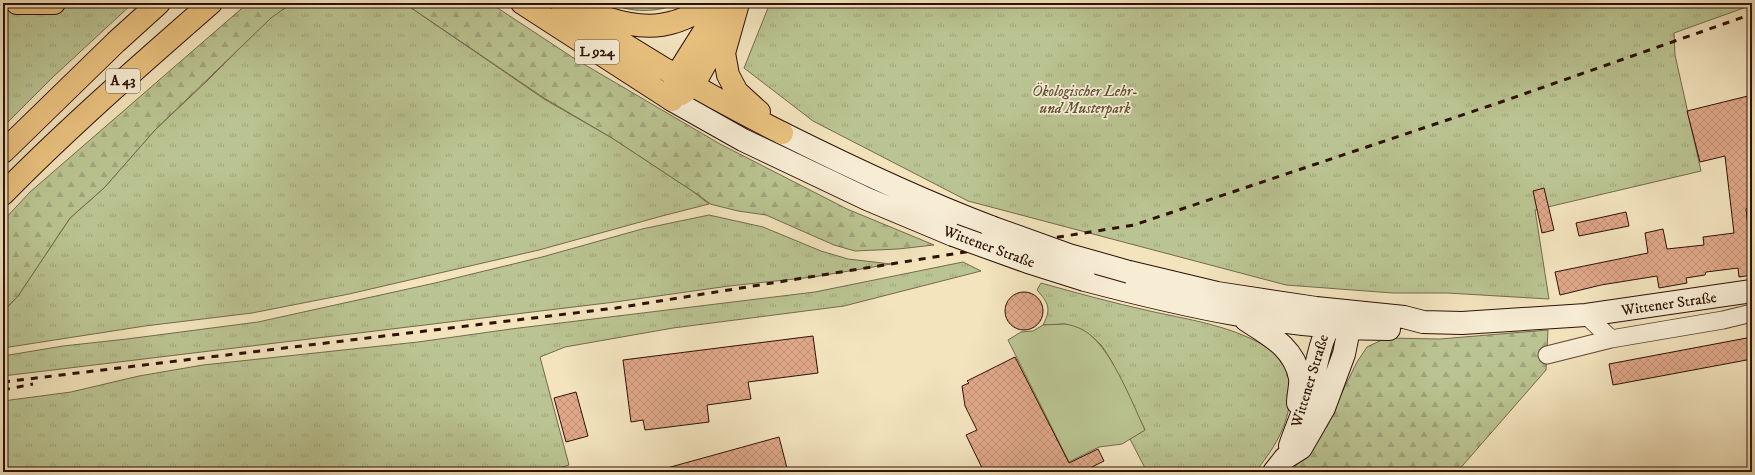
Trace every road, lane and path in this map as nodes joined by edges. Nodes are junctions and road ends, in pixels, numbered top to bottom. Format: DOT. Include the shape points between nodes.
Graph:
graph roads {
  1 [pos="17,3"];
  2 [pos="54,3"];
  3 [pos="159,3"];
  4 [pos="211,3"];
  5 [pos="522,3"];
  6 [pos="561,3"];
  7 [pos="571,3"];
  8 [pos="728,4"];
  9 [pos="684,81"];
  10 [pos="672,100"];
  11 [pos="782,133"];
  12 [pos="3,152"];
  13 [pos="3,194"];
  14 [pos="1752,291"];
  15 [pos="1752,313"];
  16 [pos="1586,315"];
  17 [pos="1240,316"];
  18 [pos="1332,318"];
  19 [pos="1423,322"];
  20 [pos="1349,329"];
  21 [pos="1611,339"];
  22 [pos="1547,355"];
  23 [pos="1295,432"];
  24 [pos="1279,465"];
  1 -- 2 [label="highway"];
  3 -- 12 [label="highway, A 43"];
  4 -- 13 [label="highway, A 43" via="36,160"];
  5 -- 10 [label="highway, L 924"];
  6 -- 9 [label="highway, L 924"];
  7 -- 8 [label="highway" via="623,23 650,25 673,23"];
  8 -- 9 [label="highway"];
  8 -- 11 [label="highway" via="724,53 728,75 737,92"];
  9 -- 10 [label="highway"];
  9 -- 11 [label="highway, L 924"];
  10 -- 17 [label="main road, Wittener Straße / L 924, bridge" via="744,140 867,199 953,235 1085,280"];
  11 -- 18 [label="main road, Wittener Straße / L 924, bridge" via="940,207 1069,255 1129,272"];
  14 -- 16 [label="main road, Wittener Straße / L 924"];
  15 -- 21 [label="street, Wittener Straße"];
  16 -- 19 [label="main road, Wittener Straße / L 924" via="1462,323"];
  16 -- 21 [label="street, Wittener Straße"];
  17 -- 18 [label="main road, Wittener Straße / L 924"];
  17 -- 23 [label="main road, L 924" via="1280,342 1296,365 1300,379"];
  18 -- 19 [label="main road, Wittener Straße / L 924" via="1404,317"];
  18 -- 20 [label="main road, Wittener Straße / L 924"];
  18 -- 23 [label="main road, Wittener Straße / L 924" via="1320,346 1309,395"];
  19 -- 20 [label="main road, Wittener Straße / L 924" via="1405,328"];
  20 -- 24 [label="main road, Wittener Straße / L 924" via="1344,354 1324,408 1301,448"];
  21 -- 22 [label="street, Wittener Straße"];
  23 -- 24 [label="main road, Wittener Straße / L 924"];
}
